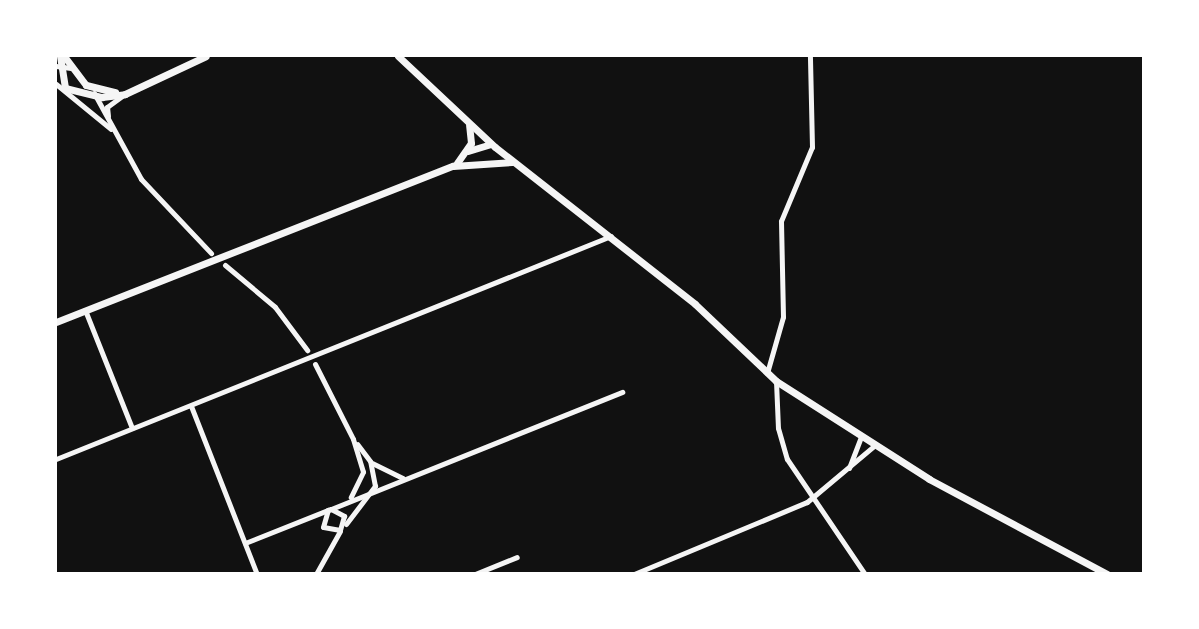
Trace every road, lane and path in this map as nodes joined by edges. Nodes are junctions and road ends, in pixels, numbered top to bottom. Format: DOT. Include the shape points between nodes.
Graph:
graph roads {
  1 [pos="62,56"];
  2 [pos="206,56"];
  3 [pos="398,56"];
  4 [pos="810,56"];
  5 [pos="58,65"];
  6 [pos="71,68"];
  7 [pos="56,84"];
  8 [pos="65,88"];
  9 [pos="138,88"];
  10 [pos="94,93"];
  11 [pos="125,94"];
  12 [pos="110,120"];
  13 [pos="468,122"];
  14 [pos="115,132"];
  15 [pos="491,144"];
  16 [pos="467,152"];
  17 [pos="471,162"];
  18 [pos="519,165"];
  19 [pos="453,166"];
  20 [pos="612,236"];
  21 [pos="211,253"];
  22 [pos="225,265"];
  23 [pos="85,310"];
  24 [pos="56,322"];
  25 [pos="307,350"];
  26 [pos="315,364"];
  27 [pos="767,373"];
  28 [pos="776,381"];
  29 [pos="622,392"];
  30 [pos="191,406"];
  31 [pos="132,428"];
  32 [pos="861,436"];
  33 [pos="353,439"];
  34 [pos="875,445"];
  35 [pos="56,459"];
  36 [pos="370,461"];
  37 [pos="844,474"];
  38 [pos="405,478"];
  39 [pos="374,491"];
  40 [pos="350,499"];
  41 [pos="810,500"];
  42 [pos="329,509"];
  43 [pos="342,529"];
  44 [pos="245,543"];
  45 [pos="517,557"];
  46 [pos="257,573"];
  47 [pos="316,573"];
  48 [pos="476,573"];
  49 [pos="634,573"];
  50 [pos="865,573"];
  51 [pos="1107,573"];
  1 -- 5 [label="street"];
  1 -- 6 [label="street"];
  2 -- 9 [label="street"];
  3 -- 13 [label="street"];
  4 -- 27 [label="street" via="812,147 781,221 783,317"];
  5 -- 6 [label="street"];
  5 -- 8 [label="street"];
  6 -- 10 [label="street"];
  7 -- 8 [label="street"];
  8 -- 10 [label="street"];
  8 -- 14 [label="street"];
  9 -- 10 [label="street"];
  9 -- 11 [label="street"];
  10 -- 11 [label="street"];
  10 -- 12 [label="street"];
  11 -- 12 [label="street" via="107,107"];
  12 -- 14 [label="street"];
  13 -- 15 [label="street"];
  13 -- 16 [label="street"];
  14 -- 21 [label="street" via="141,179"];
  15 -- 16 [label="street"];
  15 -- 17 [label="street" via="490,153"];
  15 -- 18 [label="street"];
  16 -- 19 [label="street"];
  17 -- 18 [label="street"];
  17 -- 19 [label="street"];
  18 -- 20 [label="street"];
  19 -- 23 [label="street"];
  20 -- 27 [label="street"];
  20 -- 30 [label="street"];
  22 -- 25 [label="street" via="275,307"];
  23 -- 24 [label="street"];
  23 -- 31 [label="street"];
  26 -- 33 [label="street"];
  27 -- 28 [label="street"];
  28 -- 32 [label="street"];
  28 -- 41 [label="street" via="780,439"];
  29 -- 38 [label="street"];
  30 -- 31 [label="street"];
  30 -- 44 [label="street"];
  31 -- 35 [label="street"];
  32 -- 34 [label="street"];
  32 -- 37 [label="street"];
  33 -- 36 [label="street"];
  33 -- 40 [label="street" via="363,472"];
  34 -- 37 [label="street"];
  34 -- 51 [label="street"];
  36 -- 38 [label="street" via="384,474"];
  36 -- 39 [label="street"];
  37 -- 41 [label="street"];
  38 -- 39 [label="street"];
  39 -- 40 [label="street"];
  39 -- 43 [label="street"];
  40 -- 42 [label="street"];
  41 -- 49 [label="street"];
  41 -- 50 [label="street"];
  42 -- 43 [label="street" via="342,513"];
  42 -- 43 [label="street" via="323,527"];
  42 -- 44 [label="street"];
  43 -- 47 [label="street"];
  44 -- 46 [label="street"];
  45 -- 48 [label="street"];
}
